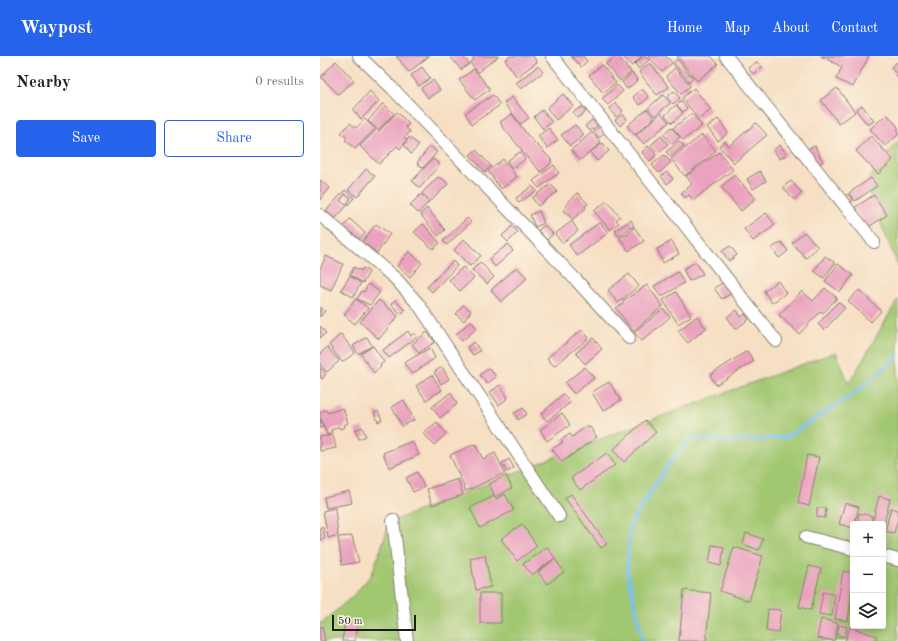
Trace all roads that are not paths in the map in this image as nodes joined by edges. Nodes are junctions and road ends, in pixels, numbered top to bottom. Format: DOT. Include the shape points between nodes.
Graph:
graph roads {
  1 [pos="358,56"];
  2 [pos="552,56"];
  3 [pos="726,56"];
  4 [pos="320,215"];
  5 [pos="874,242"];
  6 [pos="629,338"];
  7 [pos="776,341"];
  8 [pos="559,516"];
  9 [pos="393,520"];
  10 [pos="806,537"];
  11 [pos="850,548"];
  12 [pos="886,557"];
  13 [pos="898,560"];
  14 [pos="407,641"];
  1 -- 6 [label="street" via="392,88"];
  2 -- 7 [label="street"];
  3 -- 5 [label="street"];
  4 -- 8 [label="street" via="396,279 419,305"];
  9 -- 14 [label="street"];
  10 -- 11 [label="street"];
  12 -- 13 [label="street"];
}
